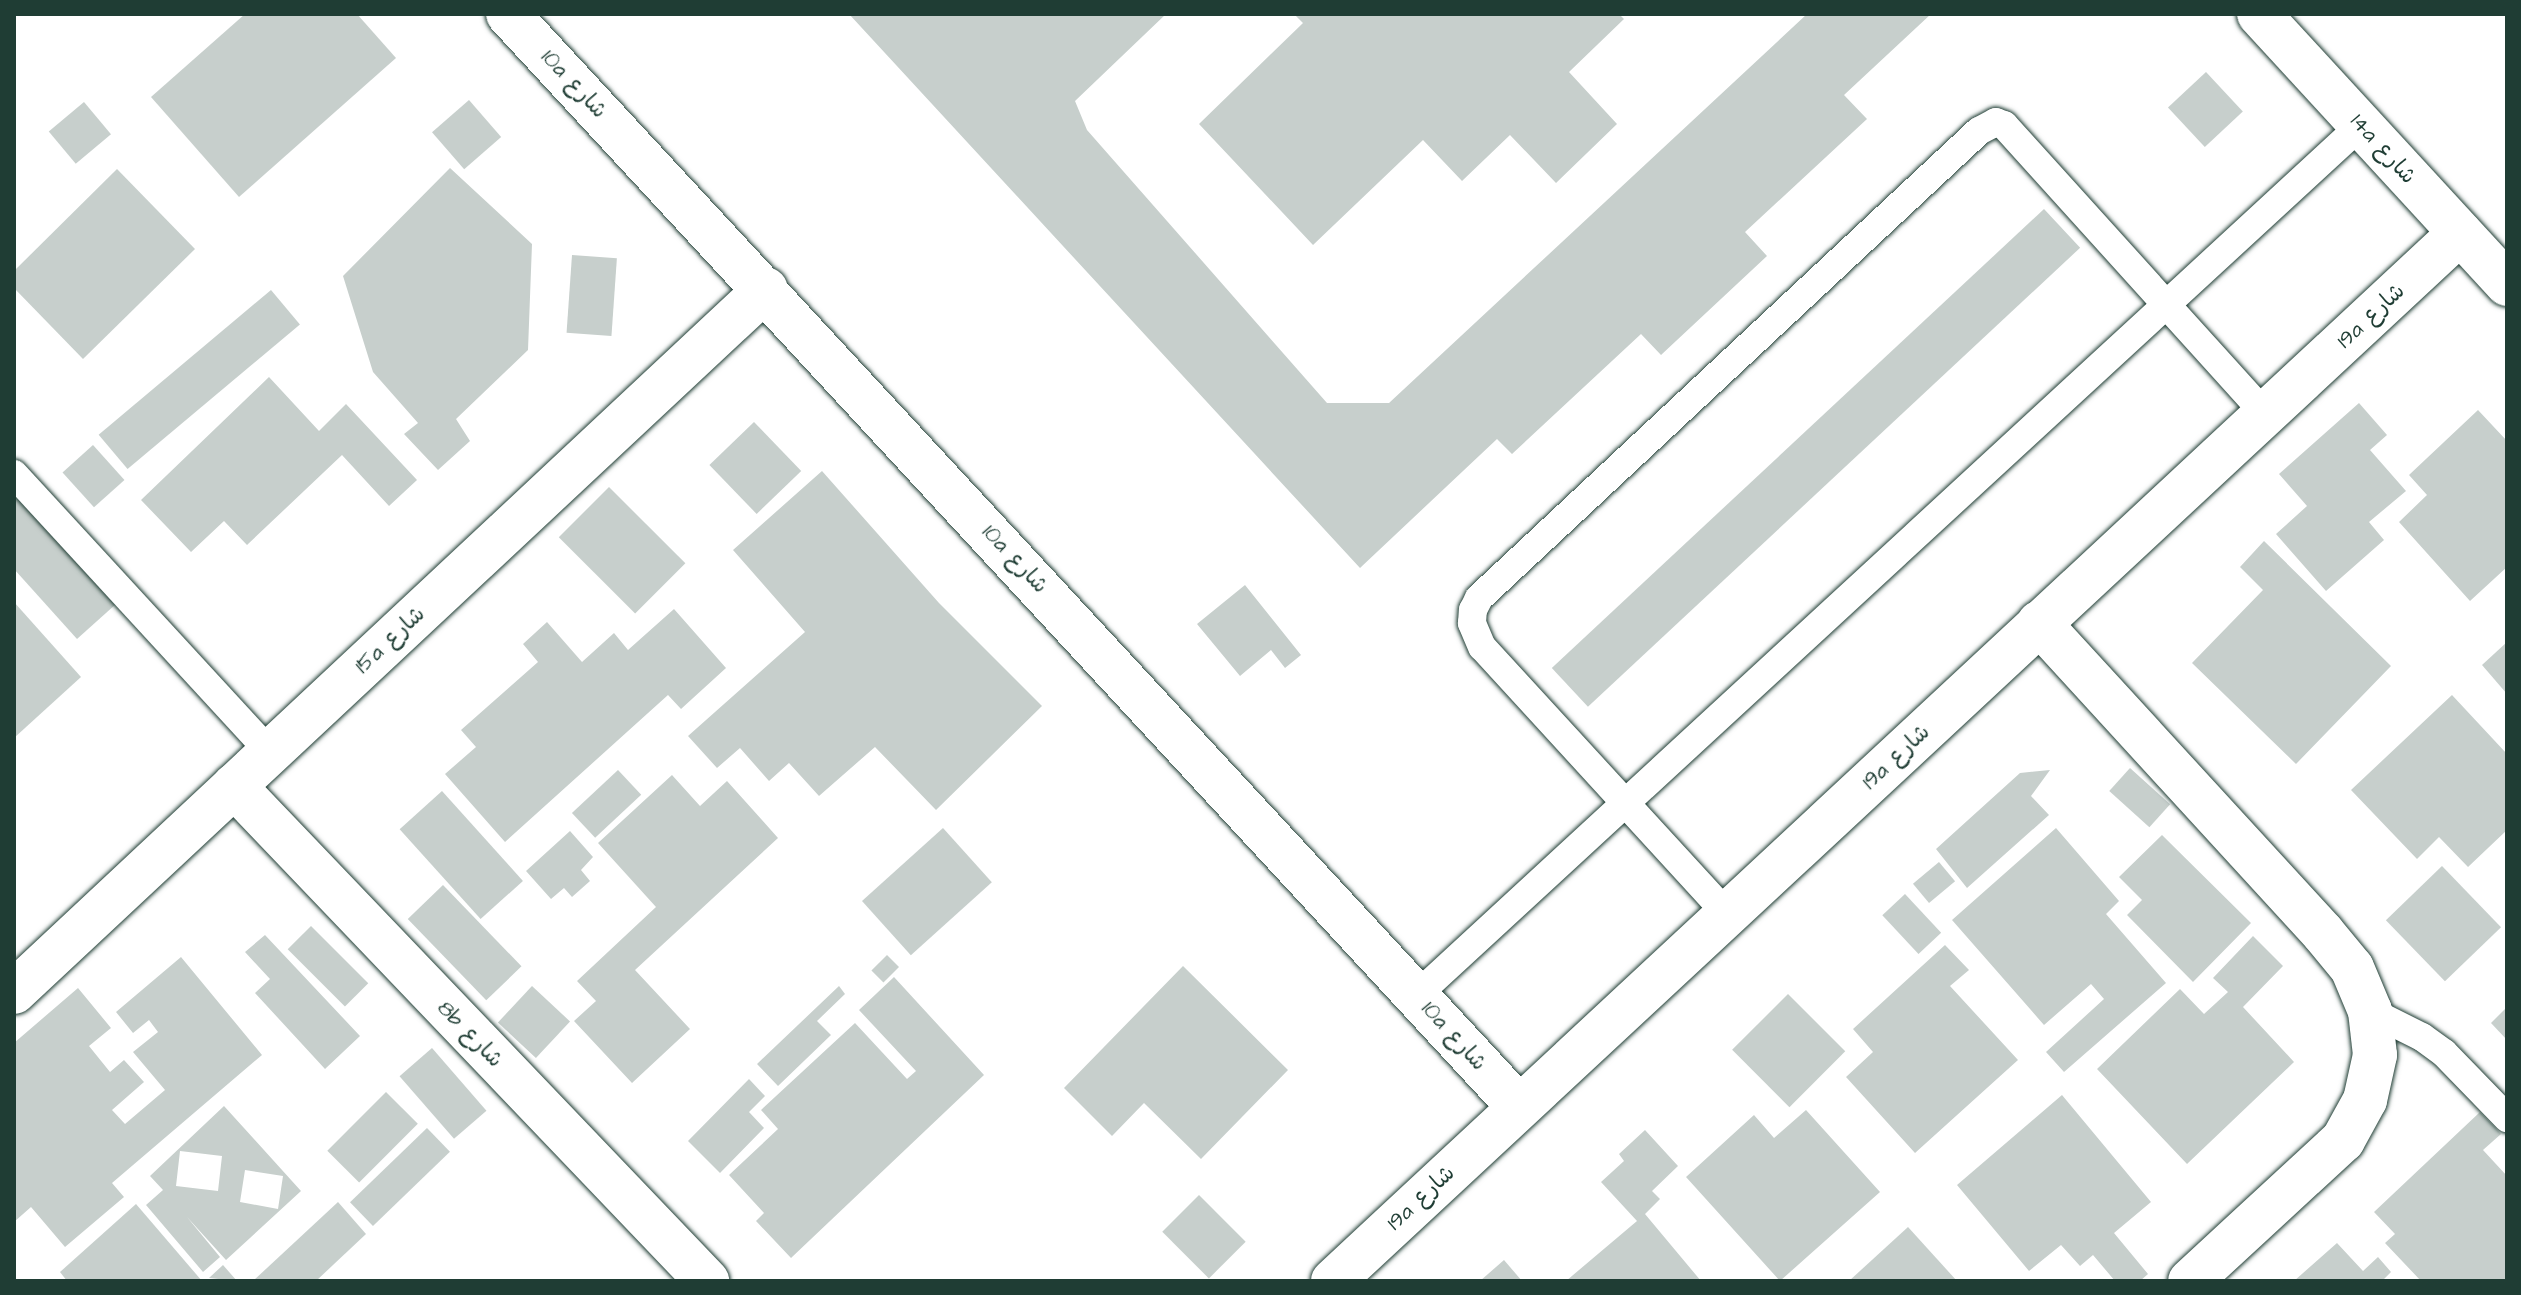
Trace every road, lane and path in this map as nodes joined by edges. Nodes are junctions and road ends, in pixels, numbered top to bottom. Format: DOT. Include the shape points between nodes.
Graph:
graph roads {
  1 [pos="508,14"];
  2 [pos="2259,14"];
  3 [pos="2361,125"];
  4 [pos="2460,233"];
  5 [pos="2507,284"];
  6 [pos="766,289"];
  7 [pos="2167,303"];
  8 [pos="2265,414"];
  9 [pos="14,474"];
  10 [pos="2039,623"];
  11 [pos="270,752"];
  12 [pos="234,786"];
  13 [pos="1626,802"];
  14 [pos="1727,914"];
  15 [pos="14,992"];
  16 [pos="1417,995"];
  17 [pos="2370,1011"];
  18 [pos="1519,1107"];
  19 [pos="2507,1118"];
  20 [pos="707,1281"];
  21 [pos="1333,1281"];
  22 [pos="2190,1281"];
  1 -- 6 [label="street, 10a شارع"];
  2 -- 3 [label="street, 14a شارع"];
  3 -- 4 [label="street, 14a شارع"];
  3 -- 7 [label="lane"];
  4 -- 5 [label="street, 14a شارع"];
  4 -- 8 [label="street, 19a شارع"];
  6 -- 11 [label="street, 15a شارع"];
  6 -- 16 [label="street, 10a شارع"];
  7 -- 8 [label="lane"];
  7 -- 13 [label="lane"];
  7 -- 13 [label="lane" via="2004,125 1996,122 1979,131 1479,598 1472,623 1482,647"];
  8 -- 10 [label="street, 19a شارع"];
  9 -- 11 [label="lane"];
  10 -- 14 [label="street, 19a شارع"];
  10 -- 17 [label="street" via="2323,933 2352,968"];
  11 -- 12 [label="street, 15a شارع"];
  12 -- 15 [label="street, 15a شارع"];
  12 -- 20 [label="street, 8b شارع"];
  13 -- 14 [label="lane"];
  13 -- 16 [label="lane"];
  14 -- 18 [label="street, 19a شارع"];
  16 -- 18 [label="street, 10a شارع"];
  17 -- 19 [label="lane" via="2444,1053"];
  17 -- 22 [label="street" via="2375,1055 2369,1085 2343,1140"];
  18 -- 21 [label="street, 19a شارع"];
}
